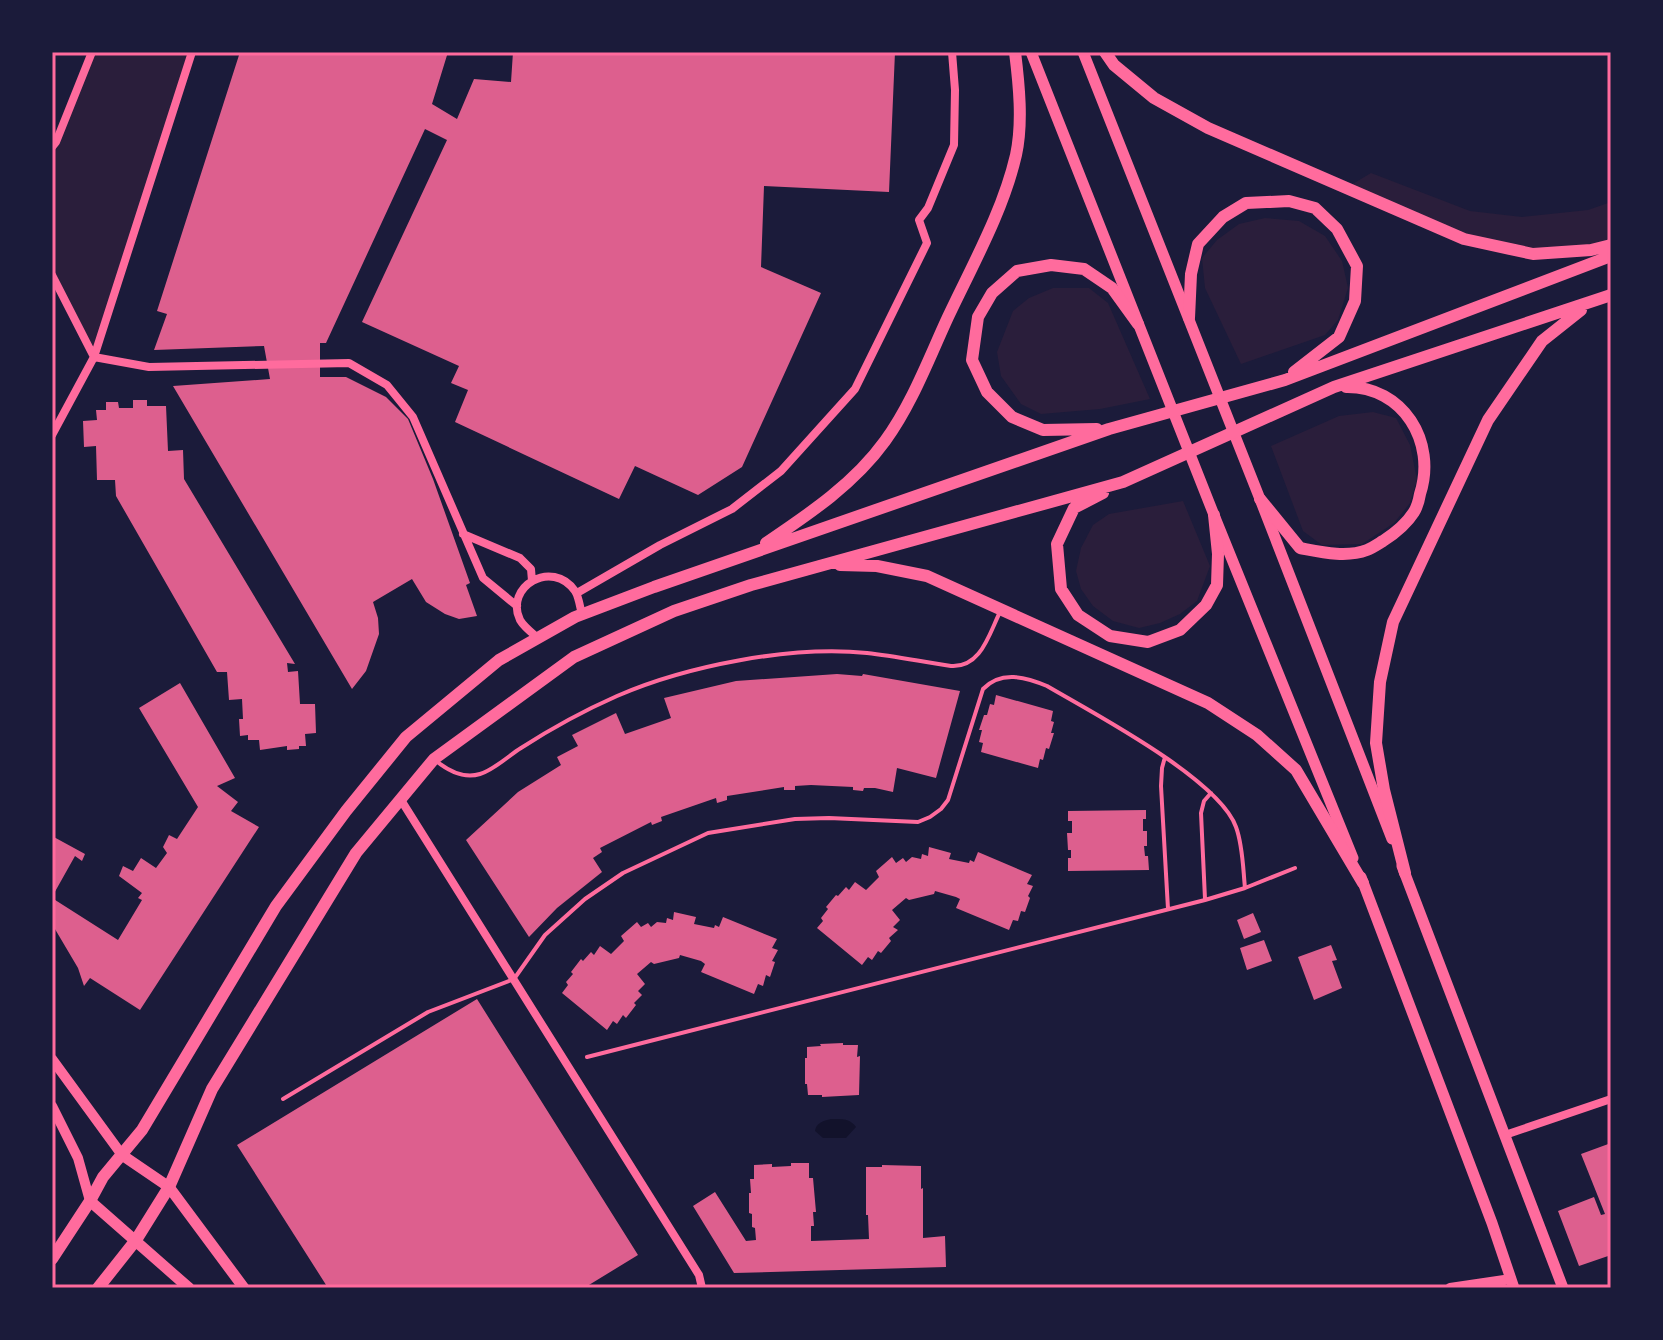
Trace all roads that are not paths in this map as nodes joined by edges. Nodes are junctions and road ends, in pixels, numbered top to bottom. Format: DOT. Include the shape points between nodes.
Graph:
graph roads {
  1 [pos="92,52"];
  2 [pos="192,52"];
  3 [pos="952,52"];
  4 [pos="1015,52"];
  5 [pos="1031,52"];
  6 [pos="1083,52"];
  7 [pos="1105,52"];
  8 [pos="52,147"];
  9 [pos="1611,245"];
  10 [pos="1611,256"];
  11 [pos="52,275"];
  12 [pos="1611,296"];
  13 [pos="1189,318"];
  14 [pos="1138,324"];
  15 [pos="94,357"];
  16 [pos="1285,380"];
  17 [pos="1334,387"];
  18 [pos="1109,429"];
  19 [pos="52,435"];
  20 [pos="1123,482"];
  21 [pos="1260,499"];
  22 [pos="1214,515"];
  23 [pos="462,534"];
  24 [pos="750,554"];
  25 [pos="532,581"];
  26 [pos="751,585"];
  27 [pos="577,593"];
  28 [pos="517,606"];
  29 [pos="1001,610"];
  30 [pos="582,615"];
  31 [pos="538,638"];
  32 [pos="1165,757"];
  33 [pos="434,759"];
  34 [pos="1211,793"];
  35 [pos="401,800"];
  36 [pos="1295,868"];
  37 [pos="1405,873"];
  38 [pos="1363,883"];
  39 [pos="1245,888"];
  40 [pos="1205,900"];
  41 [pos="1168,909"];
  42 [pos="514,979"];
  43 [pos="587,1057"];
  44 [pos="52,1059"];
  45 [pos="283,1099"];
  46 [pos="1611,1099"];
  47 [pos="52,1106"];
  48 [pos="1505,1135"];
  49 [pos="122,1155"];
  50 [pos="169,1187"];
  51 [pos="90,1201"];
  52 [pos="136,1240"];
  53 [pos="52,1259"];
  54 [pos="1512,1284"];
  55 [pos="98,1288"];
  56 [pos="189,1288"];
  57 [pos="244,1288"];
  58 [pos="702,1288"];
  59 [pos="1450,1288"];
  60 [pos="1563,1288"];
  1 -- 8 [label="street"];
  2 -- 15 [label="street"];
  3 -- 27 [label="street" via="954,145 919,220 927,243 855,389 781,471 732,509"];
  4 -- 24 [label="main road" via="1020,95 1017,152 1001,204 908,402 885,442 845,485"];
  5 -- 14 [label="main road"];
  6 -- 13 [label="main road"];
  7 -- 9 [label="main road" via="1154,98 1208,128 1464,239 1533,254"];
  10 -- 16 [label="main road"];
  11 -- 15 [label="street"];
  12 -- 17 [label="main road"];
  12 -- 37 [label="main road" via="1576,312 1542,341 1512,383 1488,420 1393,622 1380,682 1376,743"];
  13 -- 16 [label="main road" via="1198,244 1223,217 1246,203 1289,201 1315,208 1337,229 1357,266 1355,301 1339,337"];
  13 -- 21 [label="main road"];
  14 -- 18 [label="main road" via="1112,288 1084,269 1051,265 1017,271 992,293 978,317 972,360 987,392 1012,417 1043,430"];
  14 -- 22 [label="main road"];
  15 -- 19 [label="street"];
  15 -- 23 [label="street" via="149,367 349,363 387,385 413,417"];
  16 -- 18 [label="main road"];
  17 -- 20 [label="main road"];
  17 -- 21 [label="main road" via="1358,387 1384,396 1409,415 1422,444 1425,478 1415,511 1393,535 1366,551 1334,554 1300,548"];
  18 -- 24 [label="main road"];
  20 -- 22 [label="main road" via="1074,508 1057,544 1061,589 1078,615 1110,636 1148,642 1180,630 1206,605 1217,585"];
  20 -- 26 [label="main road"];
  21 -- 37 [label="main road"];
  22 -- 38 [label="main road"];
  23 -- 25 [label="street" via="520,558 531,569"];
  23 -- 28 [label="street" via="483,578"];
  24 -- 30 [label="main road"];
  25 -- 27 [label="street" via="544,575 564,579"];
  25 -- 28 [label="street"];
  26 -- 29 [label="main road" via="828,565 877,566 927,576"];
  26 -- 33 [label="main road" via="674,611 574,657"];
  27 -- 30 [label="street"];
  28 -- 31 [label="street" via="521,621"];
  29 -- 33 [label="lane" via="979,655 964,666 866,653 740,661 620,695 570,718 478,775 449,770"];
  29 -- 38 [label="main road" via="1208,703 1257,735 1296,770"];
  30 -- 31 [label="main road"];
  31 -- 49 [label="main road" via="499,660 406,737 346,811 276,906"];
  32 -- 34 [label="lane"];
  32 -- 41 [label="lane" via="1161,786"];
  32 -- 42 [label="lane" via="1047,686 1003,677 983,689 948,800 930,817 918,822 795,819 708,833 623,873 585,899 545,935"];
  33 -- 35 [label="main road"];
  34 -- 39 [label="lane" via="1236,826"];
  34 -- 40 [label="lane" via="1201,813"];
  35 -- 42 [label="street"];
  35 -- 50 [label="main road" via="356,853 212,1089"];
  36 -- 39 [label="lane"];
  37 -- 48 [label="main road"];
  38 -- 54 [label="main road"];
  39 -- 40 [label="lane"];
  40 -- 41 [label="lane"];
  41 -- 43 [label="lane"];
  42 -- 45 [label="lane" via="428,1012"];
  42 -- 58 [label="street" via="699,1275"];
  44 -- 49 [label="street"];
  46 -- 48 [label="street"];
  47 -- 51 [label="street" via="78,1158"];
  48 -- 60 [label="main road"];
  49 -- 50 [label="main road"];
  49 -- 51 [label="main road"];
  50 -- 52 [label="main road"];
  50 -- 57 [label="main road"];
  51 -- 52 [label="main road"];
  51 -- 53 [label="main road"];
  52 -- 55 [label="main road"];
  52 -- 56 [label="main road"];
  54 -- 59 [label="street"];
}
